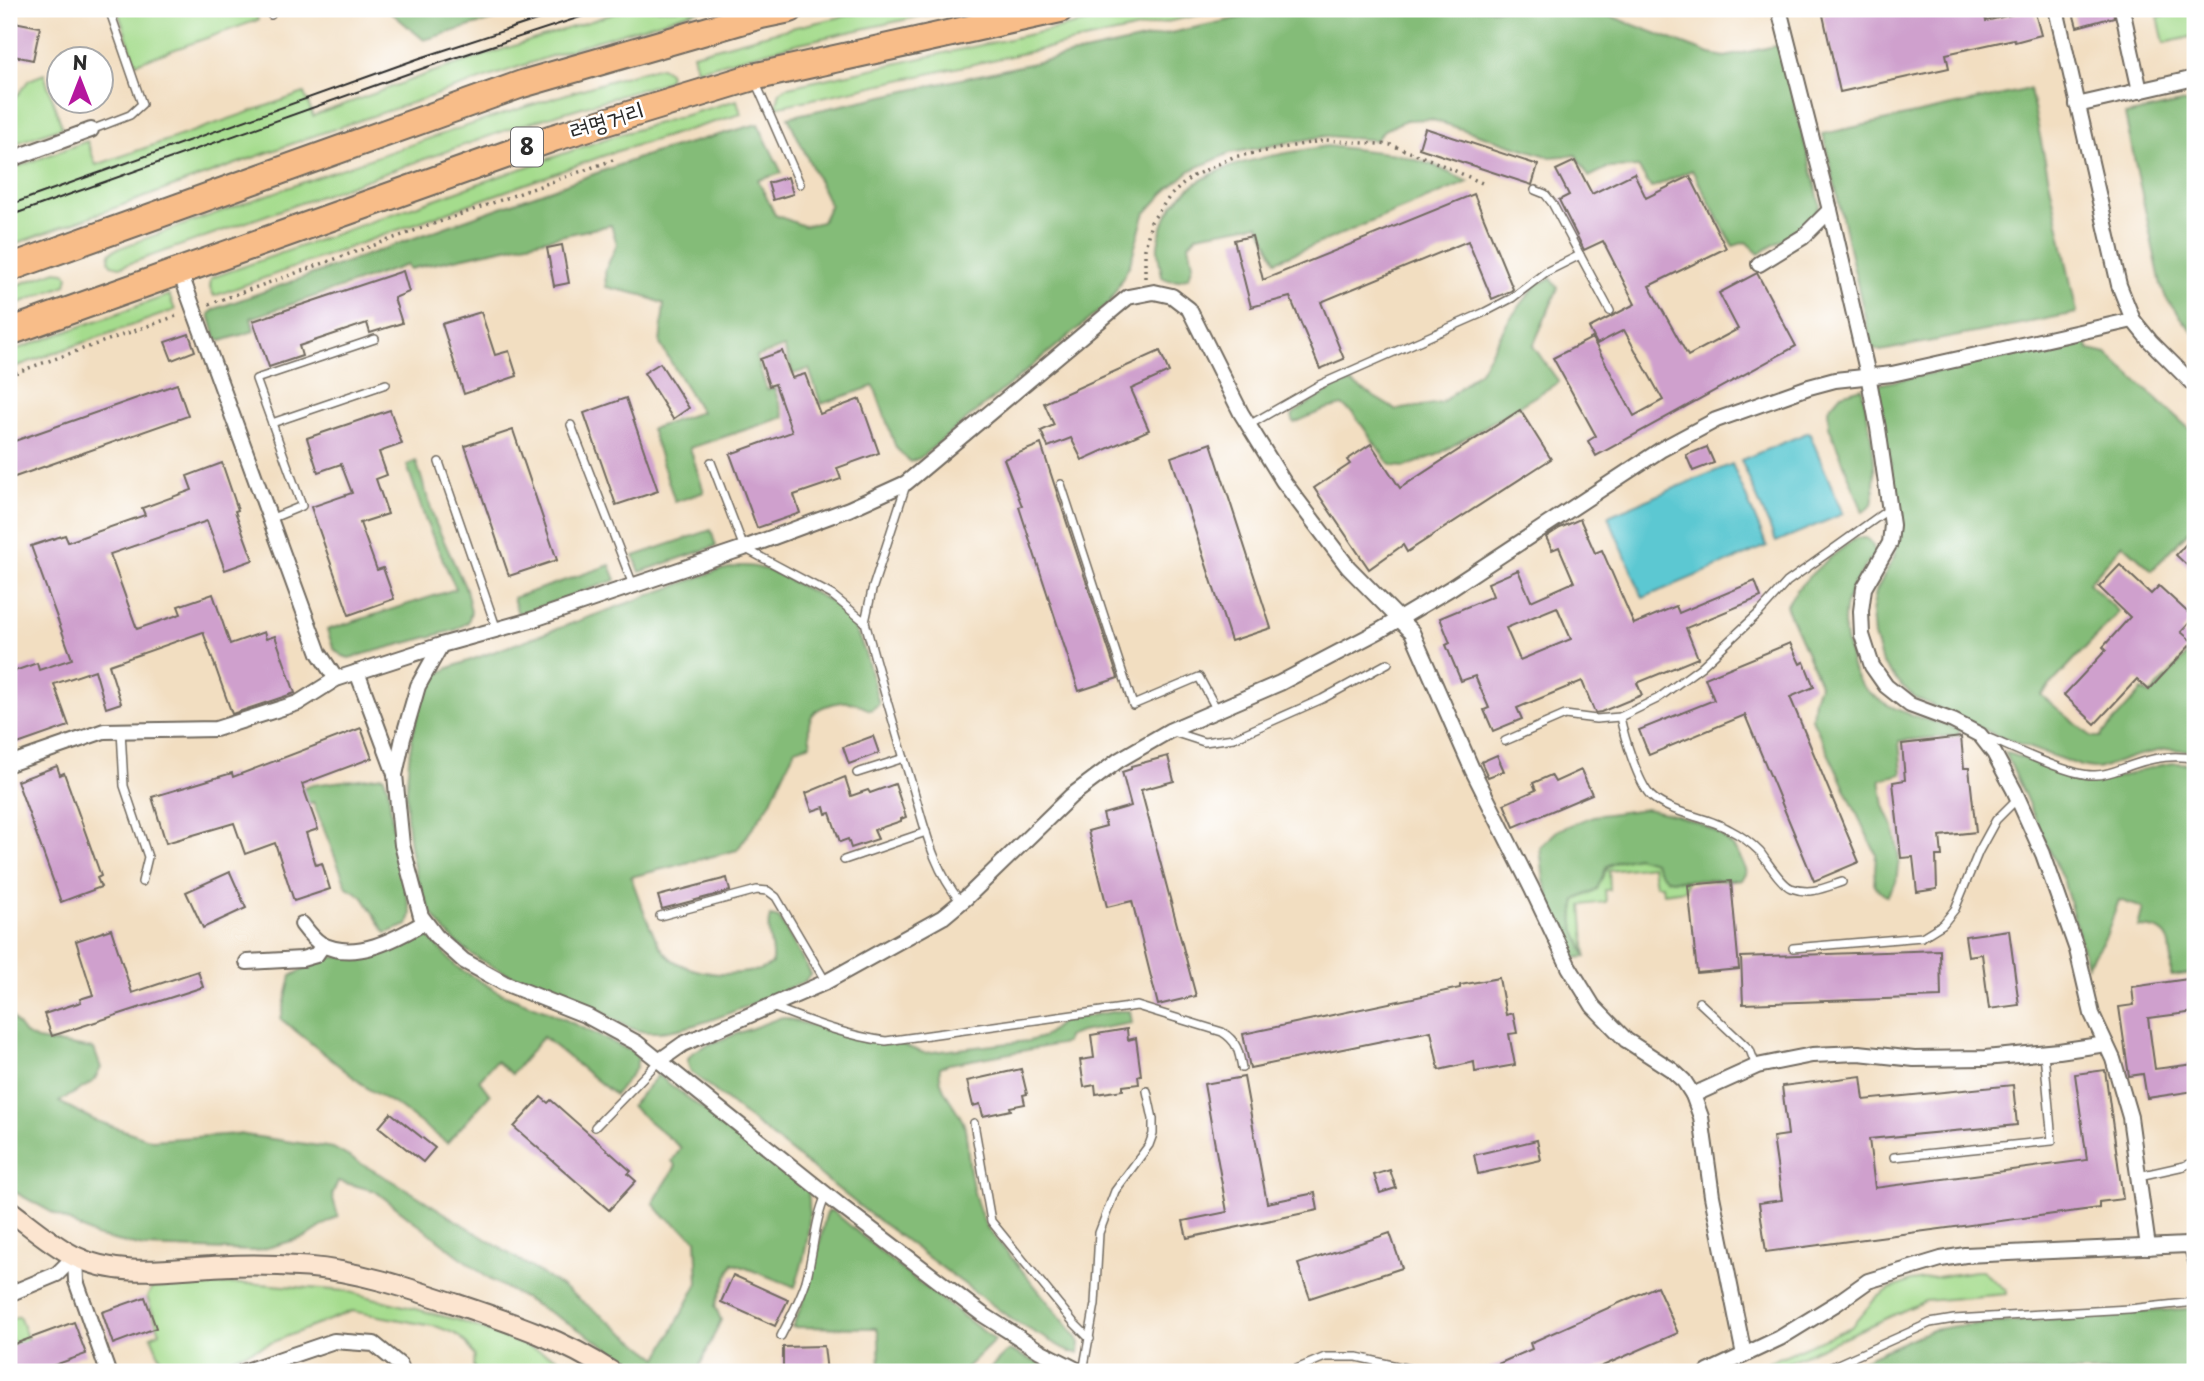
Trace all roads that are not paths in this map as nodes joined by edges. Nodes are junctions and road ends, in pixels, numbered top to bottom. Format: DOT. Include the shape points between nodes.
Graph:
graph roads {
  1 [pos="109,9"];
  2 [pos="790,9"];
  3 [pos="1060,9"];
  4 [pos="1779,9"];
  5 [pos="2056,9"];
  6 [pos="2122,9"];
  7 [pos="753,77"];
  8 [pos="2195,78"];
  9 [pos="2140,91"];
  10 [pos="2077,105"];
  11 [pos="91,130"];
  12 [pos="9,160"];
  13 [pos="800,184"];
  14 [pos="1535,190"];
  15 [pos="1830,210"];
  16 [pos="1580,255"];
  17 [pos="1759,264"];
  18 [pos="9,268"];
  19 [pos="180,272"];
  20 [pos="1610,311"];
  21 [pos="2133,320"];
  22 [pos="9,332"];
  23 [pos="375,339"];
  24 [pos="1867,375"];
  25 [pos="386,384"];
  26 [pos="2195,386"];
  27 [pos="272,423"];
  28 [pos="571,425"];
  29 [pos="1249,425"];
  30 [pos="439,462"];
  31 [pos="712,462"];
  32 [pos="906,483"];
  33 [pos="1061,484"];
  34 [pos="1889,508"];
  35 [pos="270,519"];
  36 [pos="744,548"];
  37 [pos="633,585"];
  38 [pos="1400,618"];
  39 [pos="865,622"];
  40 [pos="497,631"];
  41 [pos="441,645"];
  42 [pos="1388,663"];
  43 [pos="357,672"];
  44 [pos="336,679"];
  45 [pos="1217,710"];
  46 [pos="1620,717"];
  47 [pos="121,730"];
  48 [pos="1169,731"];
  49 [pos="1980,734"];
  50 [pos="1505,741"];
  51 [pos="904,758"];
  52 [pos="2195,759"];
  53 [pos="9,764"];
  54 [pos="857,772"];
  55 [pos="396,775"];
  56 [pos="2018,799"];
  57 [pos="926,832"];
  58 [pos="844,860"];
  59 [pos="142,882"];
  60 [pos="1842,882"];
  61 [pos="961,902"];
  62 [pos="660,916"];
  63 [pos="425,922"];
  64 [pos="302,924"];
  65 [pos="323,945"];
  66 [pos="1793,948"];
  67 [pos="247,961"];
  68 [pos="826,982"];
  69 [pos="1699,1002"];
  70 [pos="771,1006"];
  71 [pos="2106,1044"];
  72 [pos="2045,1053"];
  73 [pos="659,1061"];
  74 [pos="1757,1066"];
  75 [pos="1242,1068"];
  76 [pos="1147,1091"];
  77 [pos="1693,1095"];
  78 [pos="974,1123"];
  79 [pos="595,1127"];
  80 [pos="1894,1157"];
  81 [pos="2195,1161"];
  82 [pos="2138,1177"];
  83 [pos="826,1194"];
  84 [pos="9,1210"];
  85 [pos="2191,1245"];
  86 [pos="2148,1247"];
  87 [pos="75,1256"];
  88 [pos="2195,1273"];
  89 [pos="57,1274"];
  90 [pos="76,1281"];
  91 [pos="9,1294"];
  92 [pos="2195,1302"];
  93 [pos="781,1336"];
  94 [pos="1090,1339"];
  95 [pos="1744,1355"];
  96 [pos="1410,1369"];
  97 [pos="108,1372"];
  98 [pos="243,1372"];
  99 [pos="403,1372"];
  100 [pos="612,1372"];
  101 [pos="1082,1372"];
  102 [pos="1289,1372"];
  103 [pos="1708,1372"];
  104 [pos="1820,1372"];
  1 -- 11 [label="lane" via="142,104 130,115"];
  2 -- 18 [label="highway" via="522,84"];
  3 -- 7 [label="highway, 려명거리 / 8"];
  4 -- 15 [label="street"];
  5 -- 10 [label="street"];
  6 -- 9 [label="street"];
  7 -- 13 [label="lane"];
  7 -- 19 [label="highway, 려명거리 / 8" via="553,138"];
  8 -- 9 [label="street"];
  9 -- 10 [label="street"];
  10 -- 21 [label="street" via="2119,285"];
  11 -- 12 [label="street"];
  14 -- 16 [label="lane" via="1552,203"];
  15 -- 17 [label="street" via="1803,237"];
  15 -- 24 [label="street"];
  16 -- 20 [label="lane"];
  16 -- 29 [label="lane" via="1485,313 1319,384"];
  19 -- 22 [label="highway, 려명거리 / 8"];
  19 -- 35 [label="street"];
  21 -- 24 [label="street" via="1892,374"];
  21 -- 26 [label="street"];
  23 -- 27 [label="lane" via="256,379"];
  24 -- 34 [label="street"];
  24 -- 38 [label="street" via="1809,387 1716,420 1662,449"];
  25 -- 27 [label="lane"];
  27 -- 35 [label="lane" via="302,506"];
  28 -- 37 [label="lane"];
  29 -- 32 [label="street" via="1189,309 1172,296 1154,292 1128,297"];
  29 -- 38 [label="street" via="1283,481 1348,567"];
  30 -- 40 [label="lane"];
  31 -- 36 [label="lane"];
  32 -- 36 [label="street"];
  32 -- 39 [label="lane"];
  33 -- 45 [label="lane" via="1133,705 1199,677"];
  34 -- 46 [label="lane" via="1787,582 1701,667 1657,699"];
  34 -- 49 [label="street" via="1890,543 1864,588 1861,611 1862,635 1872,666 1885,686 1910,705"];
  35 -- 44 [label="street" via="319,653"];
  36 -- 37 [label="street"];
  36 -- 39 [label="lane" via="832,595"];
  37 -- 40 [label="street"];
  38 -- 45 [label="street" via="1280,683"];
  38 -- 77 [label="street" via="1412,632 1472,769 1569,967 1593,1006 1626,1040 1672,1070"];
  39 -- 51 [label="lane"];
  40 -- 41 [label="street"];
  41 -- 43 [label="street"];
  41 -- 55 [label="street" via="418,686"];
  42 -- 48 [label="lane" via="1234,738 1204,742"];
  43 -- 44 [label="street"];
  43 -- 55 [label="street"];
  44 -- 47 [label="street" via="298,703 216,729"];
  45 -- 48 [label="street"];
  46 -- 50 [label="lane" via="1566,715"];
  46 -- 60 [label="lane" via="1652,797 1731,830 1757,849 1787,887 1810,893"];
  47 -- 53 [label="street" via="104,731"];
  47 -- 59 [label="lane" via="124,786 148,857"];
  48 -- 61 [label="street" via="1071,796"];
  49 -- 52 [label="lane" via="2084,775 2164,757"];
  49 -- 56 [label="street"];
  51 -- 54 [label="lane"];
  51 -- 57 [label="lane"];
  55 -- 63 [label="street" via="402,845"];
  56 -- 66 [label="lane" via="1996,820 1955,909 1943,924 1923,937"];
  56 -- 71 [label="street" via="2047,866 2077,950 2092,1014"];
  57 -- 58 [label="lane"];
  57 -- 61 [label="lane" via="939,871"];
  61 -- 68 [label="street" via="943,917"];
  62 -- 68 [label="lane" via="768,891 776,897"];
  63 -- 65 [label="street" via="369,947 342,950"];
  63 -- 73 [label="street" via="464,961 504,983 587,1016 637,1043"];
  64 -- 65 [label="street"];
  65 -- 67 [label="street" via="316,954 302,959"];
  68 -- 70 [label="street"];
  69 -- 74 [label="lane" via="1749,1050"];
  70 -- 73 [label="street" via="683,1044"];
  70 -- 75 [label="lane" via="886,1041 1137,1006 1222,1032 1239,1050"];
  71 -- 72 [label="street"];
  71 -- 82 [label="street" via="2130,1117"];
  72 -- 74 [label="street" via="1914,1059 1859,1053 1812,1055"];
  72 -- 80 [label="lane" via="2052,1141"];
  73 -- 79 [label="lane"];
  73 -- 83 [label="street"];
  74 -- 77 [label="street"];
  76 -- 94 [label="lane" via="1153,1133 1103,1218"];
  77 -- 95 [label="street" via="1702,1117 1712,1196"];
  78 -- 94 [label="lane" via="991,1221"];
  81 -- 82 [label="lane"];
  82 -- 86 [label="street"];
  83 -- 93 [label="lane" via="806,1282"];
  83 -- 101 [label="street" via="990,1320"];
  84 -- 87 [label="street"];
  85 -- 86 [label="street"];
  85 -- 88 [label="lane"];
  86 -- 95 [label="street" via="1941,1259 1868,1281 1780,1338"];
  87 -- 89 [label="street"];
  87 -- 90 [label="street"];
  87 -- 100 [label="street" via="136,1271 268,1265 344,1273 403,1286 524,1327"];
  89 -- 90 [label="street"];
  89 -- 91 [label="street"];
  90 -- 97 [label="street"];
  92 -- 104 [label="lane" via="1930,1323"];
  94 -- 101 [label="lane"];
  95 -- 103 [label="street"];
  96 -- 102 [label="lane" via="1357,1357 1325,1357"];
  98 -- 99 [label="street" via="334,1341 374,1344"];
}
